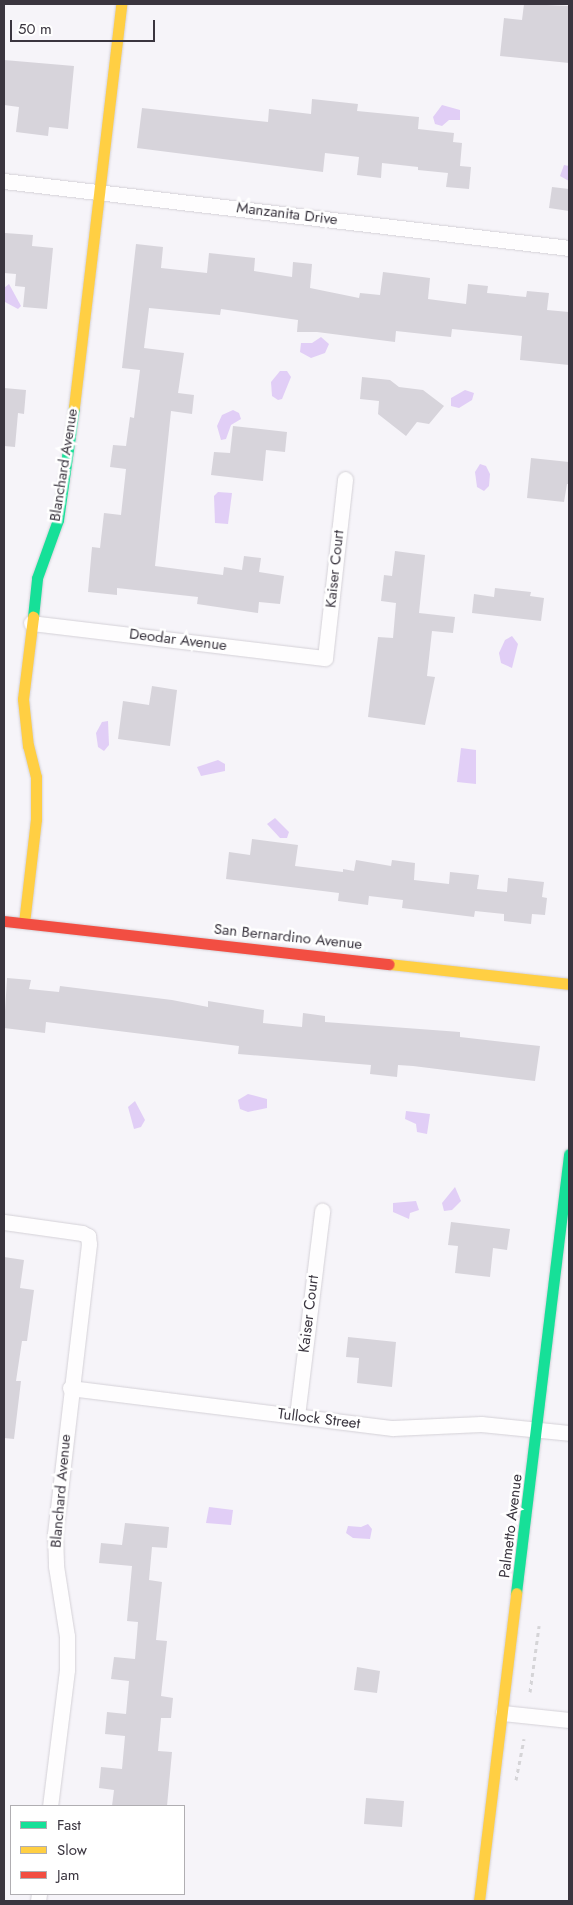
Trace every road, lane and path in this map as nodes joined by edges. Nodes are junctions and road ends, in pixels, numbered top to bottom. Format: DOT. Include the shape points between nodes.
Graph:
graph roads {
  1 [pos="121,4"];
  2 [pos="4,181"];
  3 [pos="98,192"];
  4 [pos="569,248"];
  5 [pos="345,479"];
  6 [pos="31,623"];
  7 [pos="325,658"];
  8 [pos="4,920"];
  9 [pos="24,923"];
  10 [pos="569,984"];
  11 [pos="569,1154"];
  12 [pos="322,1211"];
  13 [pos="4,1222"];
  14 [pos="70,1388"];
  15 [pos="297,1416"];
  16 [pos="537,1430"];
  17 [pos="569,1433"];
  18 [pos="539,1626"];
  19 [pos="530,1692"];
  20 [pos="503,1713"];
  21 [pos="569,1720"];
  22 [pos="524,1739"];
  23 [pos="516,1780"];
  24 [pos="50,1805"];
  25 [pos="479,1901"];
  1 -- 3 [label="street, Blanchard Avenue"];
  2 -- 3 [label="street, Manzanita Drive"];
  3 -- 4 [label="street, Manzanita Drive"];
  3 -- 6 [label="street, Blanchard Avenue" via="66,474 58,520 38,578"];
  5 -- 7 [label="street, Kaiser Court"];
  6 -- 7 [label="street, Deodar Avenue"];
  6 -- 9 [label="street, Blanchard Avenue" via="23,699 28,746 36,778 36,819"];
  8 -- 9 [label="street, San Bernardino Avenue"];
  9 -- 10 [label="street, San Bernardino Avenue"];
  11 -- 16 [label="street, Palmetto Avenue"];
  12 -- 15 [label="street, Kaiser Court"];
  13 -- 14 [label="street, Blanchard Avenue" via="88,1236"];
  14 -- 15 [label="street, Tullock Street"];
  14 -- 24 [label="street, Blanchard Avenue" via="54,1550 67,1636 67,1670"];
  15 -- 16 [label="street, Tullock Street" via="393,1428 461,1423"];
  16 -- 17 [label="street, Tullock Street"];
  16 -- 20 [label="street, Palmetto Avenue"];
  18 -- 19 [label="path"];
  20 -- 21 [label="street"];
  20 -- 25 [label="street, Palmetto Avenue"];
  22 -- 23 [label="path"];
}
